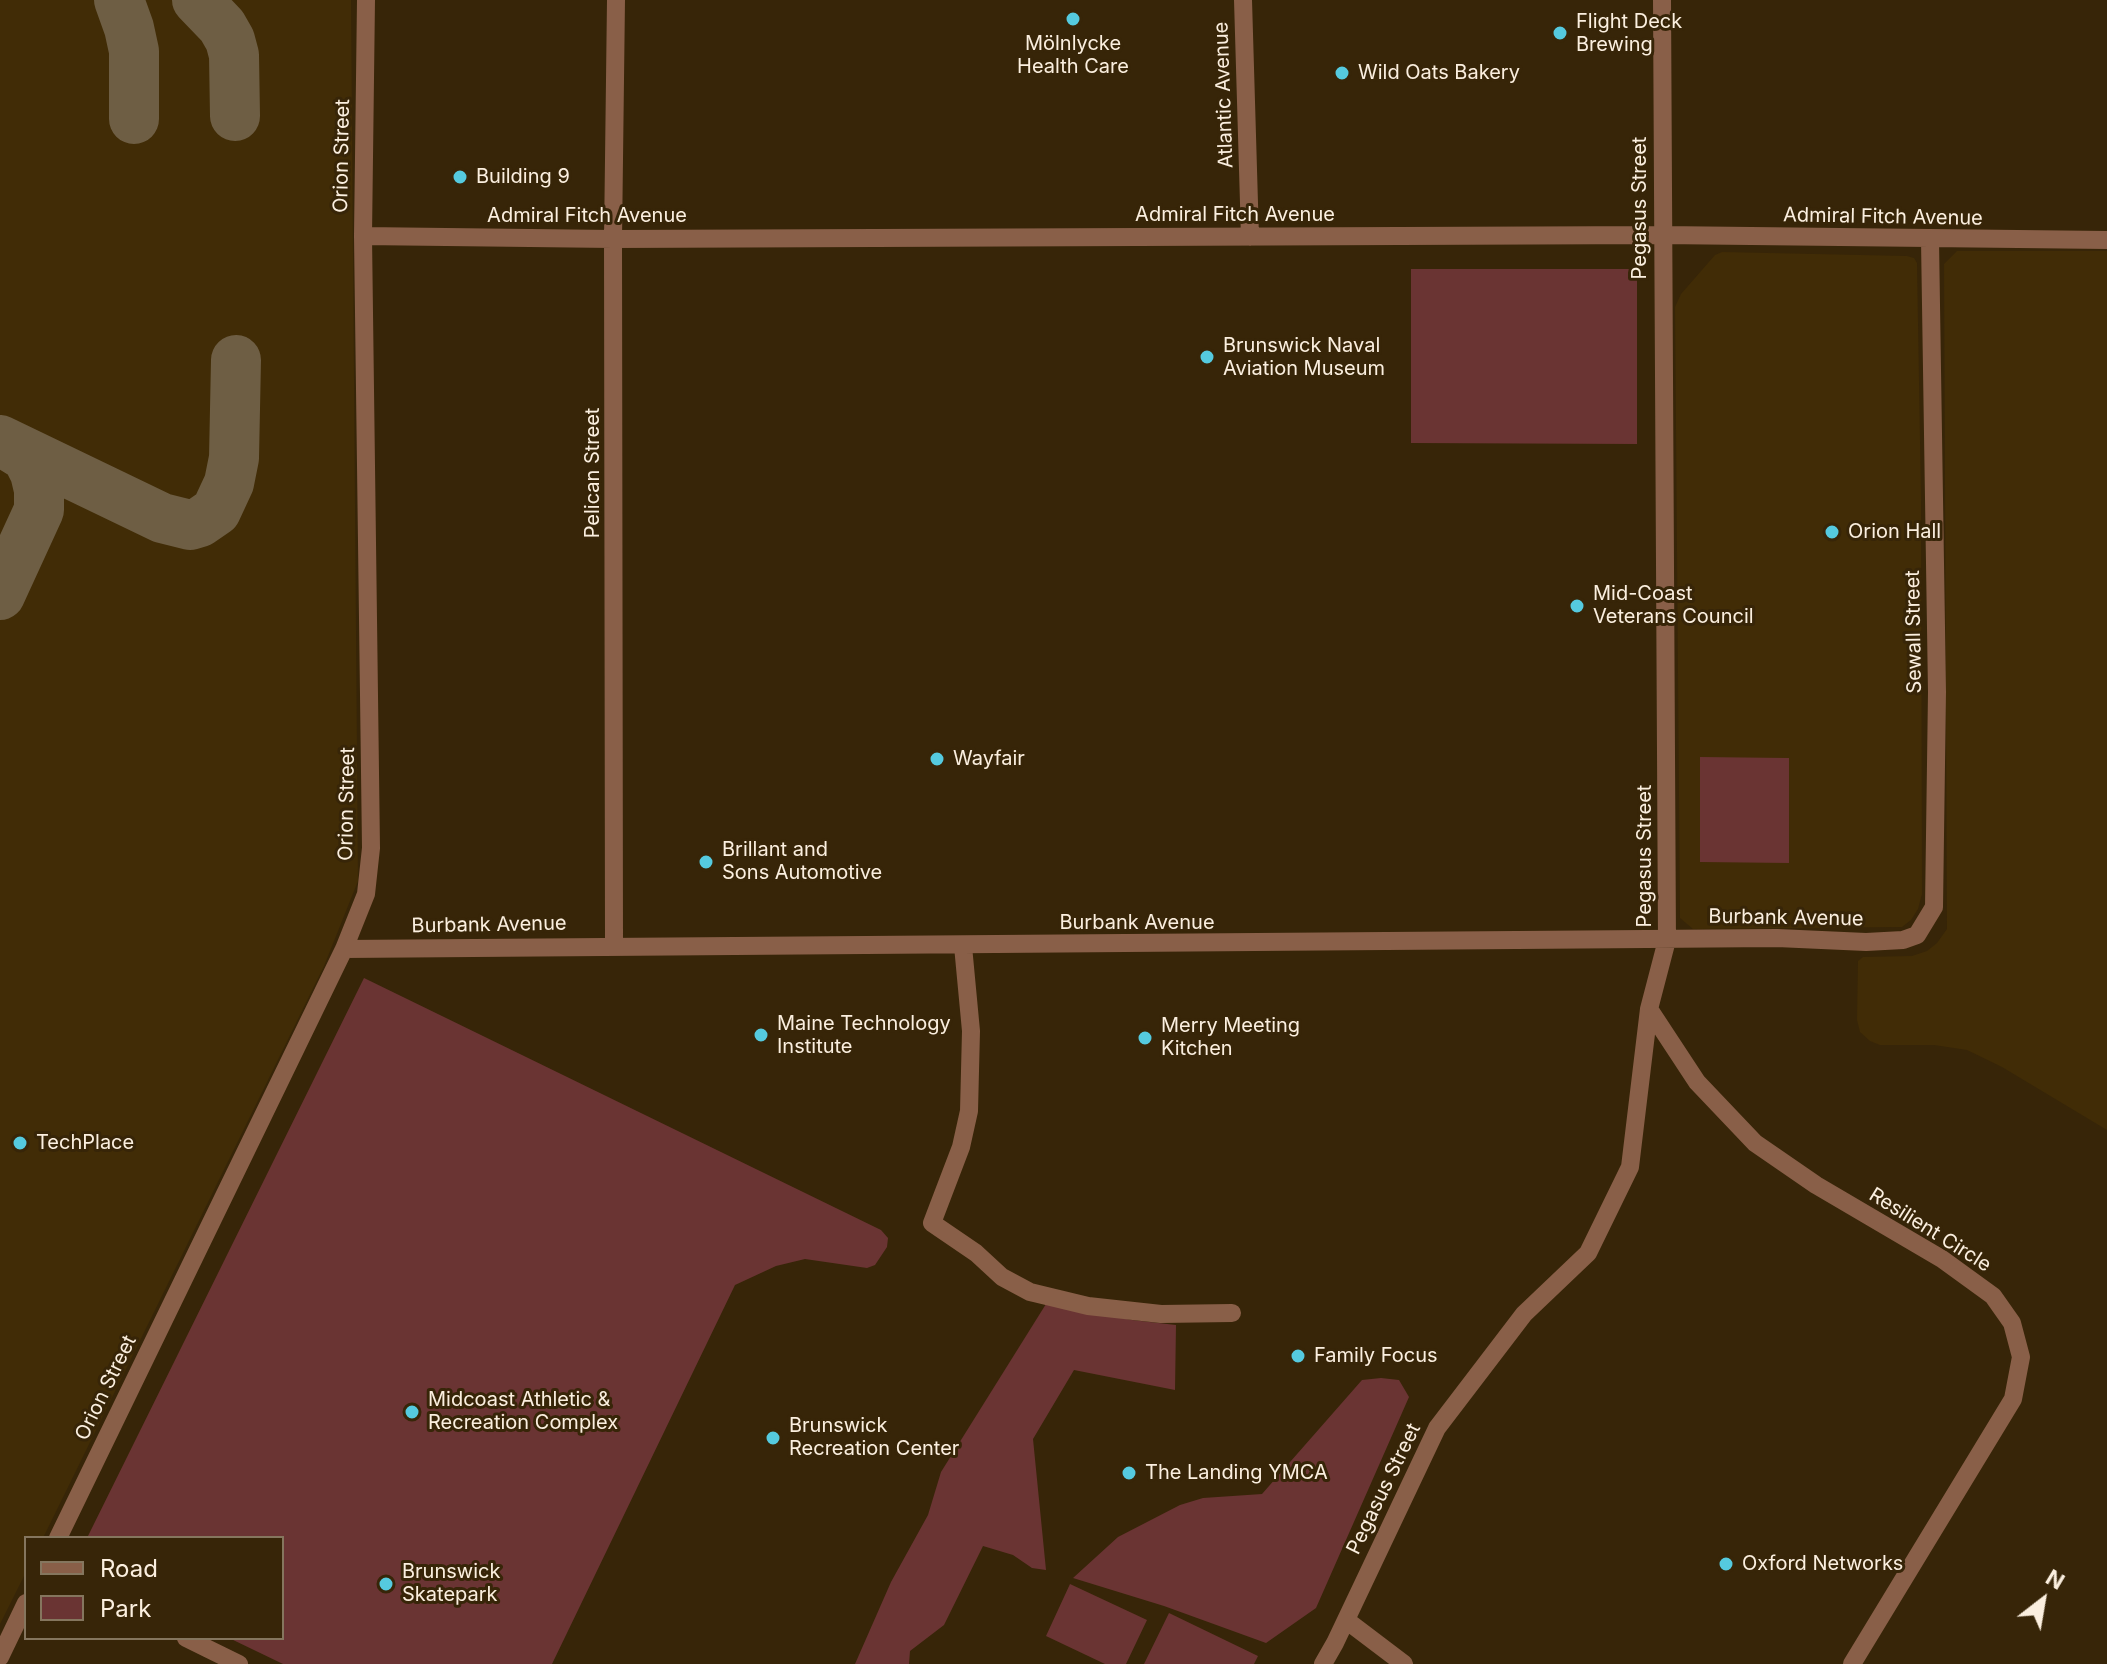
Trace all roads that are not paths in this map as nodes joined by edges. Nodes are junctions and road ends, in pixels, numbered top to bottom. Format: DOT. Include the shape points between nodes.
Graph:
graph roads {
  1 [pos="366,0"];
  2 [pos="616,0"];
  3 [pos="1243,0"];
  4 [pos="1662,0"];
  5 [pos="1662,235"];
  6 [pos="363,236"];
  7 [pos="1250,237"];
  8 [pos="613,239"];
  9 [pos="1930,240"];
  10 [pos="2107,240"];
  11 [pos="1925,925"];
  12 [pos="1667,940"];
  13 [pos="614,946"];
  14 [pos="963,946"];
  15 [pos="344,949"];
  16 [pos="1649,1009"];
  17 [pos="1232,1313"];
  18 [pos="59,1536"];
  19 [pos="24,1607"];
  20 [pos="1346,1620"];
  21 [pos="190,1640"];
  22 [pos="0,1657"];
  23 [pos="239,1664"];
  24 [pos="1323,1664"];
  25 [pos="1404,1664"];
  26 [pos="1852,1664"];
  1 -- 6 [label="street, Orion Street"];
  2 -- 8 [label="street, Pelican Street"];
  3 -- 7 [label="street, Atlantic Avenue"];
  4 -- 5 [label="street, Pegasus Street"];
  5 -- 7 [label="street, Admiral Fitch Avenue"];
  5 -- 9 [label="street, Admiral Fitch Avenue"];
  5 -- 12 [label="street, Pegasus Street"];
  6 -- 8 [label="street, Admiral Fitch Avenue"];
  6 -- 15 [label="street, Orion Street" via="371,848 366,894"];
  7 -- 8 [label="street, Admiral Fitch Avenue"];
  8 -- 13 [label="street, Pelican Street"];
  9 -- 10 [label="street, Admiral Fitch Avenue"];
  9 -- 11 [label="street, Sewall Street" via="1937,697 1934,907"];
  11 -- 12 [label="street, Burbank Avenue" via="1903,940"];
  12 -- 14 [label="street, Burbank Avenue"];
  12 -- 16 [label="street, Pegasus Street"];
  13 -- 14 [label="street, Burbank Avenue"];
  13 -- 15 [label="street, Burbank Avenue"];
  14 -- 17 [label="street" via="971,1031 969,1111 932,1223 1030,1292 1088,1306 1161,1314"];
  15 -- 18 [label="street, Orion Street"];
  16 -- 20 [label="street, Pegasus Street" via="1630,1167 1588,1253 1524,1314 1437,1428"];
  16 -- 26 [label="street, Resilient Circle" via="1697,1082 1755,1143 1942,1259 1993,1296 2012,1323 2021,1357 2013,1399"];
  19 -- 22 [label="street"];
  20 -- 24 [label="street, Pegasus Street"];
  20 -- 25 [label="street"];
  21 -- 23 [label="street"];
}
